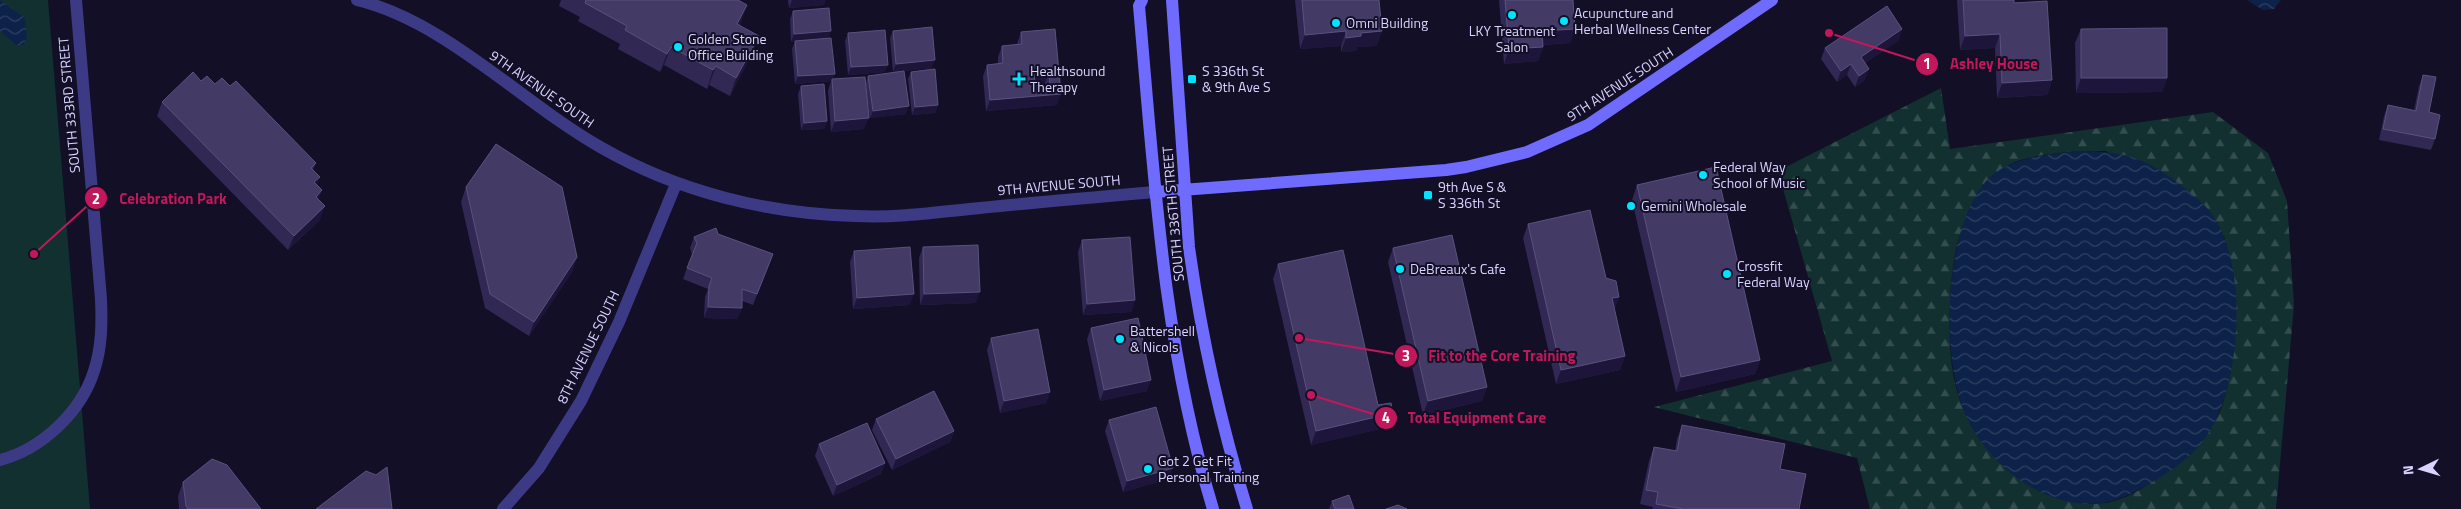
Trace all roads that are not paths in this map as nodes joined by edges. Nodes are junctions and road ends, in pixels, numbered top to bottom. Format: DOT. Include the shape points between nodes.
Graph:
graph roads {
  1 [pos="76,0"];
  2 [pos="357,0"];
  3 [pos="1142,0"];
  4 [pos="1172,0"];
  5 [pos="1772,0"];
  6 [pos="676,184"];
  7 [pos="1186,190"];
  8 [pos="1155,192"];
  9 [pos="0,460"];
  10 [pos="503,509"];
  11 [pos="1213,509"];
  12 [pos="1247,509"];
  1 -- 9 [label="street, SOUTH 333RD STREET" via="101,298 98,357 86,390 65,419 40,442"];
  2 -- 6 [label="street, 9TH AVENUE SOUTH" via="408,19 476,61 552,117 602,148"];
  3 -- 8 [label="main road, SOUTH 336TH STREET" via="1139,6"];
  4 -- 7 [label="main road, SOUTH 336TH STREET"];
  5 -- 7 [label="main road, 9TH AVENUE SOUTH" via="1602,117 1527,152 1446,170"];
  6 -- 8 [label="street, 9TH AVENUE SOUTH" via="801,213 855,216 927,213"];
  6 -- 10 [label="street, 8TH AVENUE SOUTH" via="619,322 581,401 539,468"];
  7 -- 8 [label="main road, 9TH AVENUE SOUTH"];
  7 -- 12 [label="main road, SOUTH 336TH STREET" via="1188,247 1202,331"];
  8 -- 11 [label="main road, SOUTH 336TH STREET" via="1178,361"];
}
